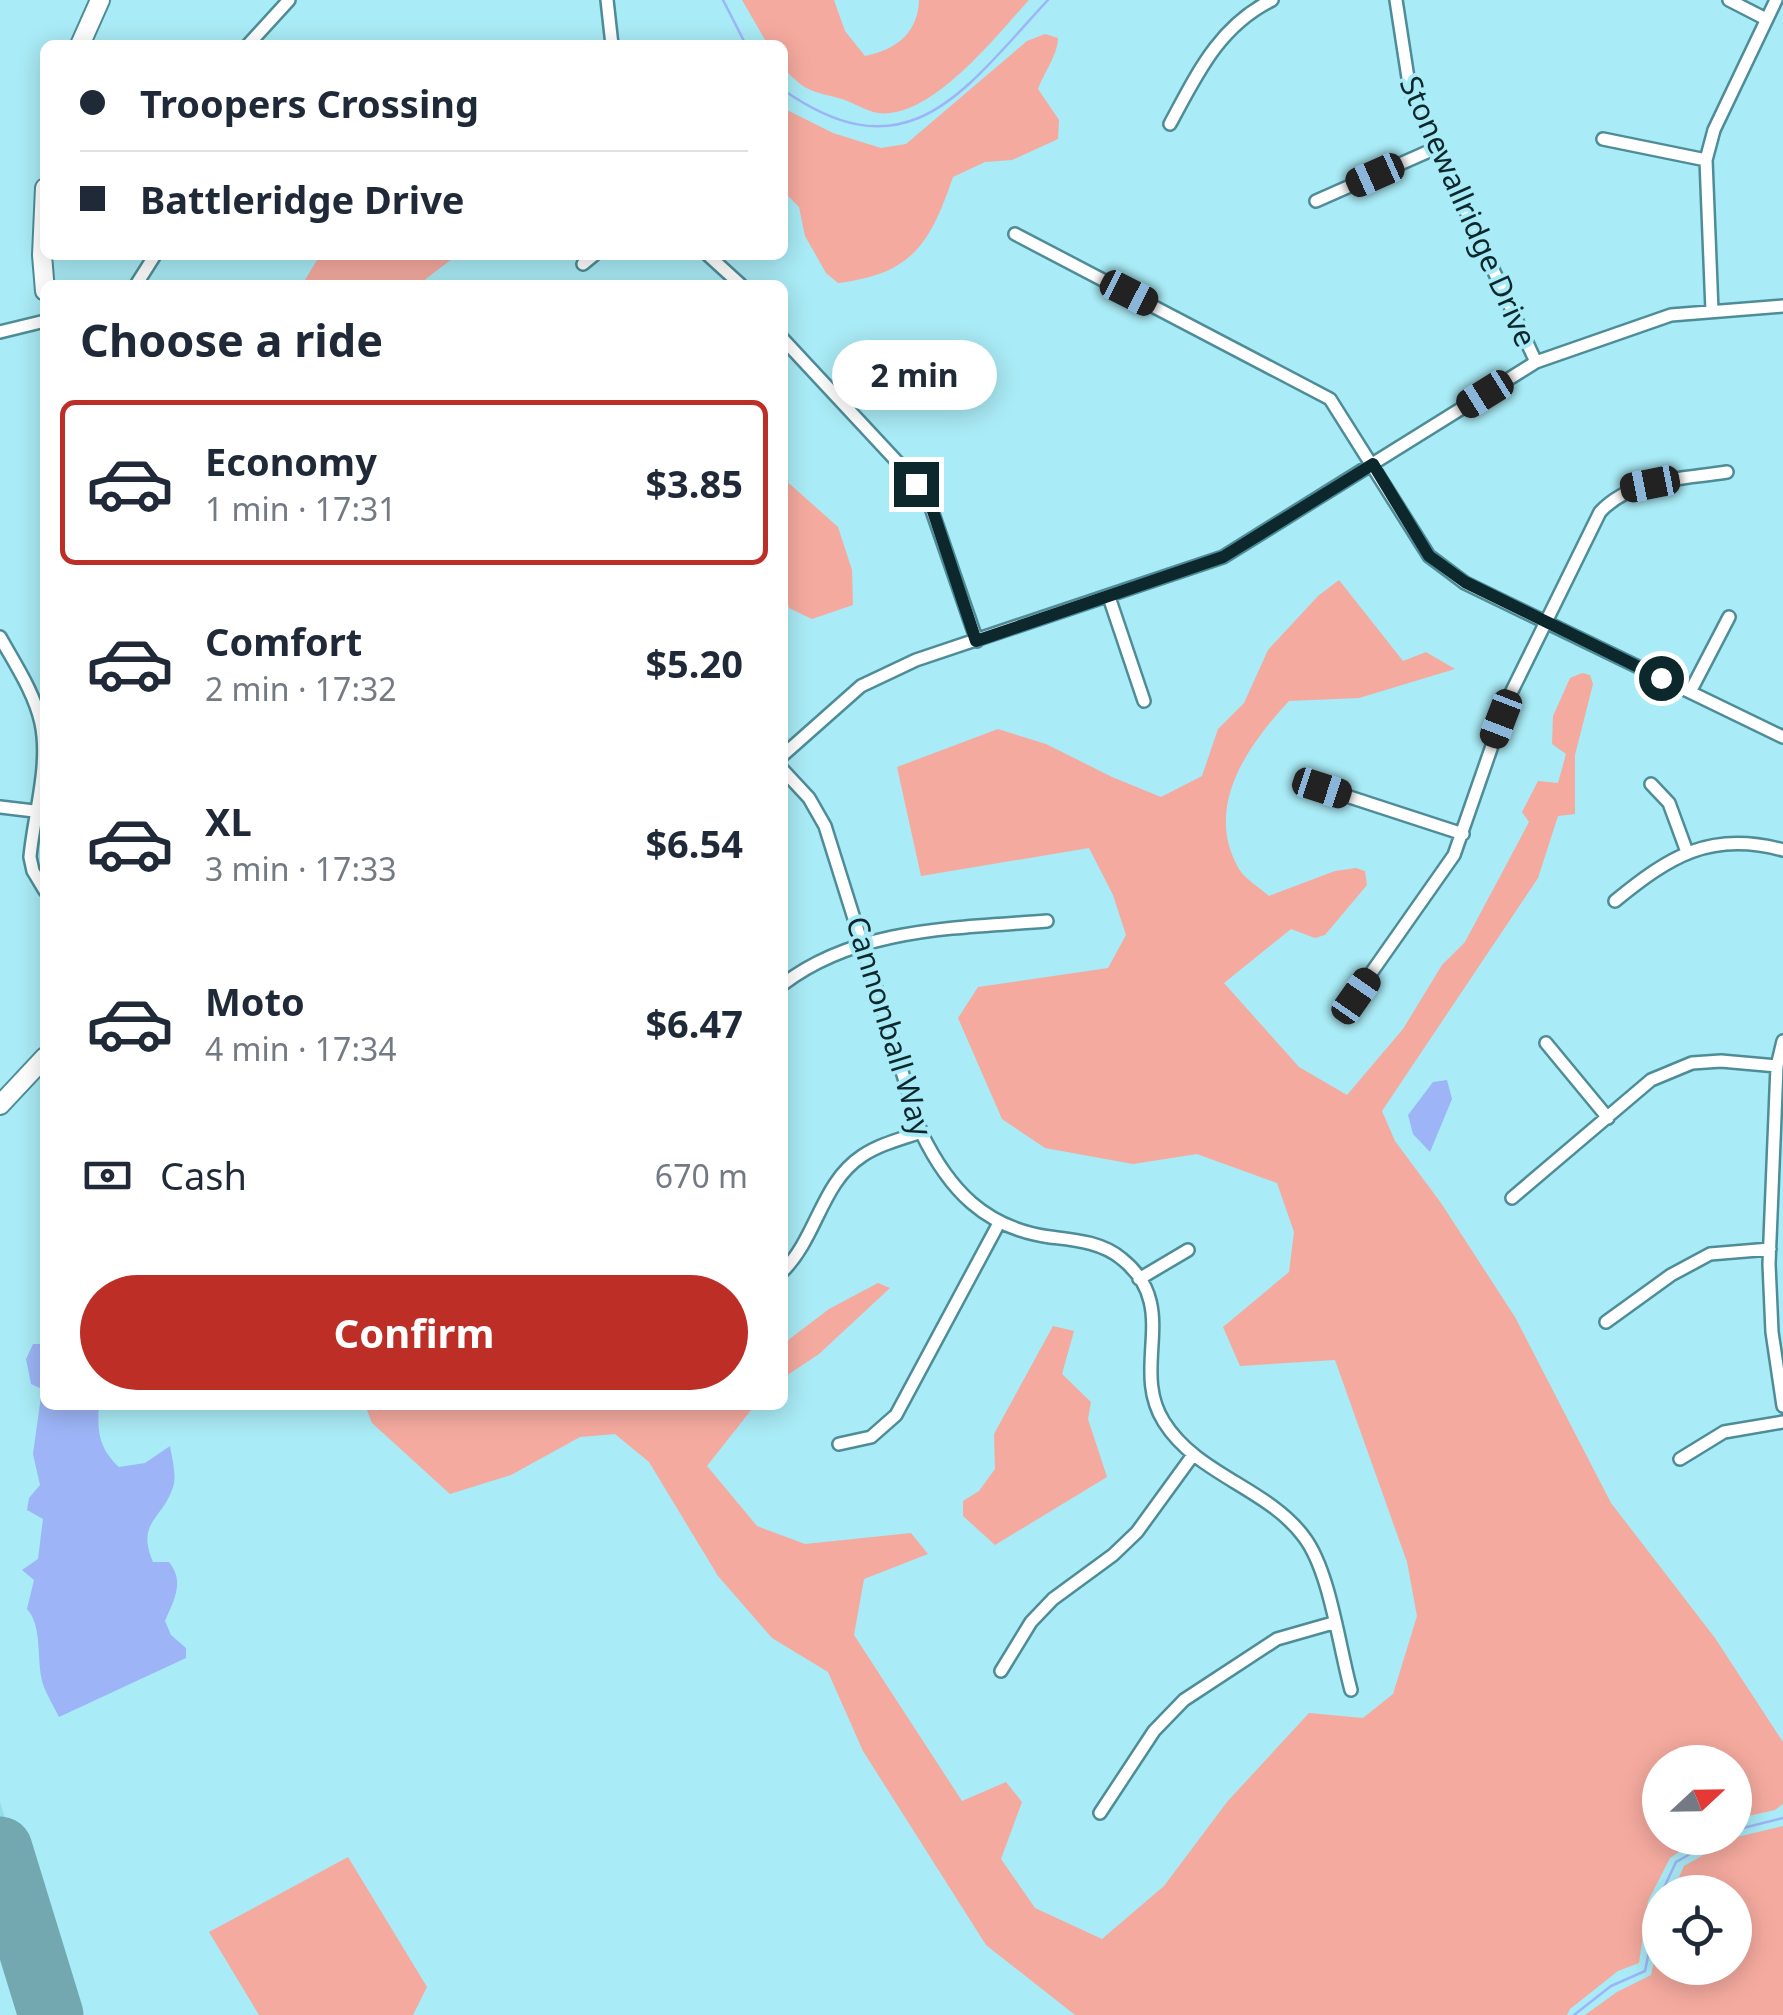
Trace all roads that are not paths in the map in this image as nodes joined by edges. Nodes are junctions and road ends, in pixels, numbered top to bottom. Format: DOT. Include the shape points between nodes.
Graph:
graph roads {
  1 [pos="100,0"];
  2 [pos="289,0"];
  3 [pos="607,0"];
  4 [pos="1272,0"];
  5 [pos="1396,0"];
  6 [pos="1729,0"];
  7 [pos="1776,0"];
  8 [pos="1766,19"];
  9 [pos="82,40"];
  10 [pos="253,40"];
  11 [pos="611,40"];
  12 [pos="1170,124"];
  13 [pos="1603,139"];
  14 [pos="1434,149"];
  15 [pos="1706,160"];
  16 [pos="1316,201"];
  17 [pos="1015,234"];
  18 [pos="714,260"];
  19 [pos="736,280"];
  20 [pos="1783,306"];
  21 [pos="1712,311"];
  22 [pos="40,322"];
  23 [pos="0,332"];
  24 [pos="788,344"];
  25 [pos="1536,362"];
  26 [pos="1373,464"];
  27 [pos="1727,472"];
  28 [pos="1109,597"];
  29 [pos="1728,617"];
  30 [pos="1545,622"];
  31 [pos="0,637"];
  32 [pos="976,641"];
  33 [pos="1690,692"];
  34 [pos="1144,701"];
  35 [pos="40,722"];
  36 [pos="1783,737"];
  37 [pos="788,751"];
  38 [pos="788,776"];
  39 [pos="40,778"];
  40 [pos="1651,784"];
  41 [pos="1322,788"];
  42 [pos="0,808"];
  43 [pos="34,812"];
  44 [pos="1463,834"];
  45 [pos="1783,850"];
  46 [pos="1687,852"];
  47 [pos="40,883"];
  48 [pos="1614,901"];
  49 [pos="1047,921"];
  50 [pos="865,946"];
  51 [pos="788,980"];
  52 [pos="1356,996"];
  53 [pos="1783,1041"];
  54 [pos="1546,1043"];
  55 [pos="40,1062"];
  56 [pos="1777,1066"];
  57 [pos="0,1105"];
  58 [pos="1608,1118"];
  59 [pos="922,1132"];
  60 [pos="1512,1198"];
  61 [pos="998,1223"];
  62 [pos="1770,1249"];
  63 [pos="1188,1250"];
  64 [pos="788,1266"];
  65 [pos="1139,1279"];
  66 [pos="1606,1322"];
  67 [pos="1783,1406"];
  68 [pos="1783,1422"];
  69 [pos="840,1444"];
  70 [pos="1192,1455"];
  71 [pos="1680,1460"];
  72 [pos="1333,1622"];
  73 [pos="1002,1670"];
  74 [pos="1350,1690"];
  75 [pos="1100,1813"];
  1 -- 9 [label="main road"];
  2 -- 10 [label="street"];
  3 -- 11 [label="street"];
  4 -- 12 [label="street" via="1225,34"];
  5 -- 14 [label="street, Stonewallridge Drive" via="1410,91"];
  6 -- 8 [label="street"];
  7 -- 8 [label="street"];
  8 -- 15 [label="street"];
  13 -- 15 [label="street"];
  14 -- 16 [label="street"];
  14 -- 25 [label="street, Stonewallridge Drive"];
  15 -- 21 [label="street"];
  17 -- 26 [label="street" via="1330,398"];
  18 -- 19 [label="street"];
  20 -- 21 [label="street"];
  21 -- 25 [label="street" via="1670,315"];
  22 -- 23 [label="street"];
  24 -- 32 [label="street" via="930,502"];
  25 -- 26 [label="street"];
  26 -- 28 [label="street" via="1223,557"];
  26 -- 30 [label="street" via="1429,556"];
  27 -- 30 [label="street" via="1630,488 1612,500"];
  28 -- 32 [label="street"];
  28 -- 34 [label="street"];
  29 -- 33 [label="street"];
  30 -- 33 [label="street"];
  30 -- 44 [label="street" via="1509,697"];
  31 -- 35 [label="street"];
  32 -- 37 [label="street" via="862,686"];
  33 -- 36 [label="street"];
  38 -- 50 [label="street, Cannonball Way" via="825,826"];
  39 -- 43 [label="street"];
  40 -- 46 [label="street" via="1669,803"];
  41 -- 44 [label="street"];
  42 -- 43 [label="street"];
  43 -- 47 [label="street" via="30,857"];
  44 -- 52 [label="street" via="1444,872"];
  45 -- 46 [label="street" via="1736,842"];
  46 -- 48 [label="street"];
  49 -- 50 [label="street" via="916,932"];
  50 -- 51 [label="street"];
  50 -- 59 [label="street, Cannonball Way"];
  53 -- 56 [label="street"];
  54 -- 58 [label="street"];
  55 -- 57 [label="main road"];
  56 -- 58 [label="street" via="1692,1063 1651,1080"];
  56 -- 62 [label="street"];
  58 -- 60 [label="street"];
  59 -- 61 [label="street, Cannonball Way" via="949,1182"];
  59 -- 64 [label="street" via="850,1165"];
  61 -- 65 [label="street, Cannonball Way" via="1107,1249"];
  61 -- 69 [label="street" via="896,1415 872,1438"];
  62 -- 66 [label="street" via="1710,1254"];
  62 -- 67 [label="street"];
  63 -- 65 [label="street"];
  65 -- 70 [label="street" via="1155,1316 1149,1374 1156,1407"];
  68 -- 71 [label="street" via="1724,1432"];
  70 -- 72 [label="street" via="1303,1536 1323,1576"];
  70 -- 73 [label="street" via="1137,1532 1031,1622"];
  72 -- 74 [label="street"];
  72 -- 75 [label="street" via="1277,1639 1184,1700 1154,1731"];
}
